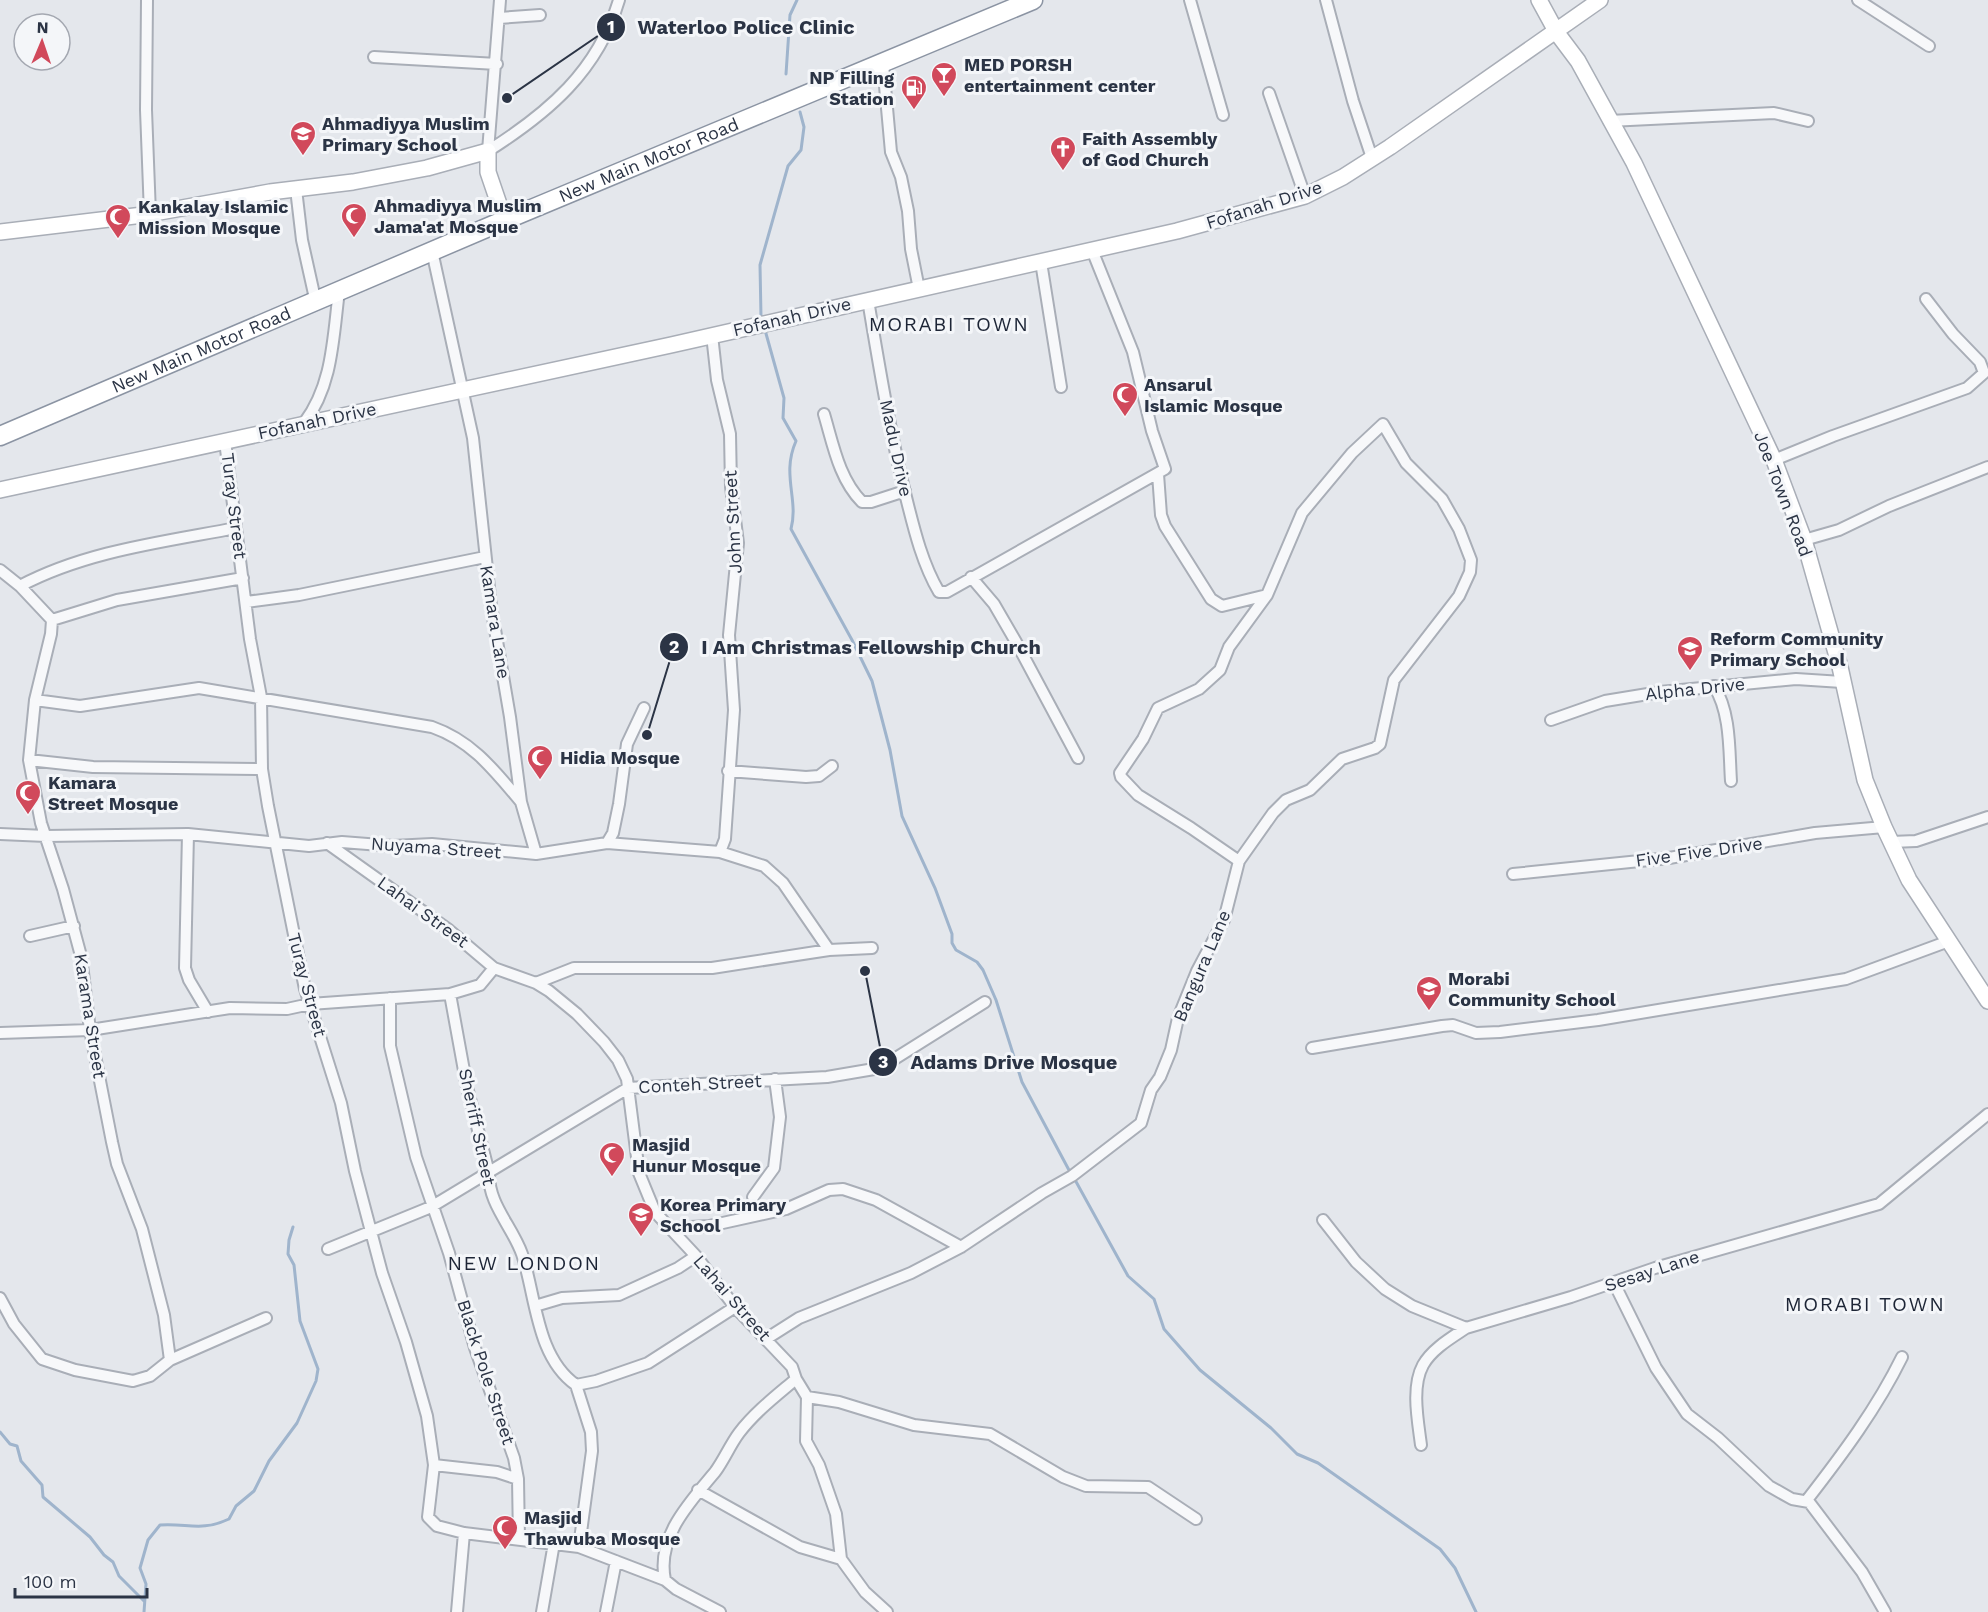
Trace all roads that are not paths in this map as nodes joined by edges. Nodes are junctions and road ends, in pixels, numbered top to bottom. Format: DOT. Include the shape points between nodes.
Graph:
graph roads {
  1 [pos="147,0"];
  2 [pos="500,0"];
  3 [pos="619,0"];
  4 [pos="1014,0"];
  5 [pos="1033,0"];
  6 [pos="1190,0"];
  7 [pos="1326,0"];
  8 [pos="1539,0"];
  9 [pos="1600,0"];
  10 [pos="1858,0"];
  11 [pos="540,15"];
  12 [pos="499,18"];
  13 [pos="1557,33"];
  14 [pos="1929,46"];
  15 [pos="374,57"];
  16 [pos="497,64"];
  17 [pos="883,64"];
  18 [pos="1269,93"];
  19 [pos="1223,115"];
  20 [pos="1609,121"];
  21 [pos="1808,121"];
  22 [pos="488,151"];
  23 [pos="1372,158"];
  24 [pos="296,189"];
  25 [pos="1305,196"];
  26 [pos="502,213"];
  27 [pos="150,214"];
  28 [pos="0,232"];
  29 [pos="1092,250"];
  30 [pos="432,251"];
  31 [pos="1041,262"];
  32 [pos="919,289"];
  33 [pos="339,291"];
  34 [pos="314,294"];
  35 [pos="1926,299"];
  36 [pos="868,300"];
  37 [pos="712,335"];
  38 [pos="1060,387"];
  39 [pos="464,388"];
  40 [pos="824,414"];
  41 [pos="0,422"];
  42 [pos="304,423"];
  43 [pos="0,436"];
  44 [pos="225,441"];
  45 [pos="1774,460"];
  46 [pos="1988,466"];
  47 [pos="1158,474"];
  48 [pos="0,489"];
  49 [pos="905,491"];
  50 [pos="236,528"];
  51 [pos="1804,540"];
  52 [pos="485,557"];
  53 [pos="0,570"];
  54 [pos="243,578"];
  55 [pos="971,578"];
  56 [pos="20,586"];
  57 [pos="1267,594"];
  58 [pos="246,602"];
  59 [pos="52,620"];
  60 [pos="1842,682"];
  61 [pos="1714,686"];
  62 [pos="261,697"];
  63 [pos="35,700"];
  64 [pos="644,708"];
  65 [pos="1551,720"];
  66 [pos="1078,758"];
  67 [pos="29,760"];
  68 [pos="832,766"];
  69 [pos="262,769"];
  70 [pos="728,771"];
  71 [pos="1731,781"];
  72 [pos="521,802"];
  73 [pos="1986,819"];
  74 [pos="1884,827"];
  75 [pos="0,834"];
  76 [pos="188,834"];
  77 [pos="46,836"];
  78 [pos="1891,842"];
  79 [pos="275,843"];
  80 [pos="327,843"];
  81 [pos="607,843"];
  82 [pos="720,852"];
  83 [pos="536,854"];
  84 [pos="1239,861"];
  85 [pos="1513,874"];
  86 [pos="74,926"];
  87 [pos="30,936"];
  88 [pos="1949,941"];
  89 [pos="872,948"];
  90 [pos="828,950"];
  91 [pos="494,968"];
  92 [pos="536,983"];
  93 [pos="450,994"];
  94 [pos="390,998"];
  95 [pos="1988,1001"];
  96 [pos="986,1002"];
  97 [pos="310,1004"];
  98 [pos="208,1012"];
  99 [pos="90,1030"];
  100 [pos="0,1033"];
  101 [pos="1312,1048"];
  102 [pos="776,1080"];
  103 [pos="628,1088"];
  104 [pos="1988,1113"];
  105 [pos="489,1173"];
  106 [pos="753,1197"];
  107 [pos="431,1207"];
  108 [pos="1323,1220"];
  109 [pos="671,1228"];
  110 [pos="372,1231"];
  111 [pos="961,1247"];
  112 [pos="328,1249"];
  113 [pos="696,1256"];
  114 [pos="1614,1283"];
  115 [pos="0,1298"];
  116 [pos="535,1306"];
  117 [pos="735,1307"];
  118 [pos="266,1318"];
  119 [pos="1466,1328"];
  120 [pos="766,1339"];
  121 [pos="1902,1356"];
  122 [pos="170,1360"];
  123 [pos="796,1379"];
  124 [pos="576,1385"];
  125 [pos="807,1397"];
  126 [pos="1421,1445"];
  127 [pos="434,1465"];
  128 [pos="518,1479"];
  129 [pos="698,1490"];
  130 [pos="1807,1500"];
  131 [pos="1196,1520"];
  132 [pos="464,1533"];
  133 [pos="519,1539"];
  134 [pos="554,1544"];
  135 [pos="579,1546"];
  136 [pos="841,1559"];
  137 [pos="616,1561"];
  138 [pos="665,1580"];
  139 [pos="457,1612"];
  140 [pos="542,1612"];
  141 [pos="606,1612"];
  142 [pos="720,1612"];
  143 [pos="887,1612"];
  144 [pos="1885,1612"];
  1 -- 27 [label="street"];
  2 -- 12 [label="street"];
  3 -- 22 [label="street" via="602,40 563,95 541,116"];
  4 -- 26 [label="highway, New Main Motor Road"];
  5 -- 17 [label="highway, New Main Motor Road"];
  6 -- 19 [label="street"];
  7 -- 23 [label="street"];
  8 -- 13 [label="street, Joe Town Road"];
  9 -- 13 [label="street, Fofanah Drive"];
  10 -- 14 [label="street"];
  11 -- 12 [label="street"];
  12 -- 16 [label="street"];
  13 -- 20 [label="street, Joe Town Road" via="1578,61"];
  13 -- 23 [label="street, Fofanah Drive"];
  15 -- 16 [label="street"];
  16 -- 22 [label="street"];
  17 -- 30 [label="highway, New Main Motor Road"];
  17 -- 32 [label="street" via="891,152 908,211"];
  18 -- 25 [label="street"];
  20 -- 21 [label="street" via="1774,113"];
  20 -- 45 [label="street, Joe Town Road" via="1634,163"];
  22 -- 24 [label="street" via="427,168"];
  22 -- 26 [label="street" via="488,172"];
  23 -- 25 [label="street, Fofanah Drive"];
  24 -- 27 [label="street"];
  24 -- 34 [label="street"];
  25 -- 29 [label="street, Fofanah Drive"];
  26 -- 34 [label="highway, New Main Motor Road"];
  27 -- 28 [label="street"];
  29 -- 31 [label="street, Fofanah Drive"];
  29 -- 47 [label="street" via="1133,352 1165,469"];
  30 -- 33 [label="highway, New Main Motor Road"];
  30 -- 39 [label="street, Kamara Lane"];
  31 -- 32 [label="street, Fofanah Drive"];
  31 -- 38 [label="street"];
  32 -- 36 [label="street, Fofanah Drive"];
  33 -- 42 [label="street" via="326,382"];
  33 -- 43 [label="highway, New Main Motor Road"];
  34 -- 41 [label="highway, New Main Motor Road"];
  35 -- 45 [label="street" via="1980,362 1984,373 1980,379 1944,397"];
  36 -- 37 [label="street, Fofanah Drive"];
  36 -- 49 [label="street, Madu Drive"];
  37 -- 39 [label="street, Fofanah Drive"];
  37 -- 70 [label="street, John Street" via="717,380 730,434 738,543 729,635 734,710"];
  39 -- 42 [label="street, Fofanah Drive"];
  39 -- 52 [label="street, Kamara Lane" via="479,474"];
  40 -- 49 [label="street" via="837,459 862,502"];
  42 -- 44 [label="street, Fofanah Drive"];
  44 -- 48 [label="street, Fofanah Drive"];
  44 -- 50 [label="street, Turay Street"];
  45 -- 51 [label="street, Joe Town Road"];
  46 -- 51 [label="street" via="1839,530"];
  47 -- 55 [label="street"];
  47 -- 57 [label="street" via="1165,526 1211,598 1222,606"];
  49 -- 55 [label="street, Madu Drive" via="915,531 939,592 947,592"];
  50 -- 54 [label="street, Turay Street"];
  50 -- 56 [label="street" via="128,549 50,570"];
  51 -- 60 [label="street, Joe Town Road"];
  52 -- 58 [label="street"];
  52 -- 72 [label="street, Kamara Lane"];
  53 -- 56 [label="street"];
  54 -- 58 [label="street, Turay Street"];
  54 -- 59 [label="street" via="117,600"];
  55 -- 66 [label="street" via="994,604"];
  56 -- 59 [label="street"];
  57 -- 84 [label="street" via="1237,635 1213,679 1158,708 1120,773 1138,795"];
  57 -- 84 [label="street, Bangura Lane" via="1307,505 1383,424 1406,463 1442,499 1471,560 1459,596 1394,680 1380,744 1342,759 1310,790 1286,800"];
  58 -- 62 [label="street, Turay Street"];
  59 -- 63 [label="street, Karama Street"];
  60 -- 61 [label="street, Alpha Drive" via="1796,679"];
  60 -- 74 [label="street, Joe Town Road" via="1865,780"];
  61 -- 65 [label="street, Alpha Drive" via="1605,701"];
  61 -- 71 [label="street" via="1720,695 1727,729"];
  62 -- 63 [label="street" via="199,688 80,706"];
  62 -- 69 [label="street, Turay Street"];
  62 -- 72 [label="street" via="453,734 486,761"];
  63 -- 67 [label="street, Karama Street"];
  64 -- 81 [label="street" via="627,744 619,804"];
  67 -- 69 [label="street" via="93,767"];
  67 -- 77 [label="street, Karama Street"];
  68 -- 70 [label="street" via="819,776 806,777"];
  69 -- 79 [label="street, Turay Street"];
  70 -- 82 [label="street, John Street" via="725,839"];
  72 -- 83 [label="street, Kamara Lane"];
  73 -- 78 [label="street" via="1916,841"];
  74 -- 78 [label="street, Joe Town Road"];
  74 -- 85 [label="street, Five Five Drive" via="1815,833 1669,858"];
  75 -- 77 [label="street, Nuyama Street"];
  76 -- 77 [label="street, Nuyama Street"];
  76 -- 79 [label="street, Nuyama Street"];
  76 -- 98 [label="street" via="187,974"];
  77 -- 86 [label="street, Karama Street"];
  78 -- 88 [label="street, Joe Town Road" via="1909,880"];
  79 -- 80 [label="street, Nuyama Street"];
  79 -- 97 [label="street, Turay Street"];
  80 -- 83 [label="street, Nuyama Street" via="432,844"];
  80 -- 91 [label="street, Lahai Street" via="449,930"];
  81 -- 82 [label="street, Nuyama Street"];
  81 -- 83 [label="street, Nuyama Street"];
  82 -- 90 [label="street, Nuyama Street" via="764,866 783,883"];
  84 -- 111 [label="street, Bangura Lane" via="1224,921 1197,971 1141,1123 1072,1176"];
  86 -- 87 [label="street"];
  86 -- 99 [label="street, Karama Street"];
  88 -- 95 [label="street, Joe Town Road"];
  88 -- 101 [label="street" via="1846,979 1587,1021 1476,1033 1454,1025 1442,1026"];
  89 -- 90 [label="street"];
  90 -- 92 [label="street" via="711,968 574,968"];
  91 -- 92 [label="street, Lahai Street"];
  91 -- 93 [label="street" via="480,984"];
  92 -- 103 [label="street, Lahai Street" via="577,1014 604,1042 618,1060"];
  93 -- 94 [label="street"];
  93 -- 105 [label="street, Sheriff Street" via="467,1088"];
  94 -- 97 [label="street"];
  94 -- 107 [label="street, Black Pole Street" via="390,1046"];
  96 -- 102 [label="street, Conteh Street" via="880,1068"];
  97 -- 98 [label="street" via="287,1009 230,1008"];
  97 -- 110 [label="street, Turay Street" via="341,1103"];
  98 -- 99 [label="street"];
  99 -- 100 [label="street"];
  99 -- 122 [label="street, Karama Street" via="117,1164 142,1229"];
  102 -- 103 [label="street, Conteh Street"];
  102 -- 106 [label="street" via="780,1117 774,1168"];
  103 -- 105 [label="street, Conteh Street"];
  103 -- 109 [label="street, Lahai Street" via="639,1173 655,1212"];
  104 -- 114 [label="street, Sesay Lane" via="1879,1204"];
  105 -- 107 [label="street, Conteh Street"];
  105 -- 116 [label="street, Sheriff Street" via="488,1186 521,1253"];
  107 -- 110 [label="street, Conteh Street"];
  107 -- 128 [label="street, Black Pole Street" via="449,1253 469,1330"];
  108 -- 119 [label="street" via="1356,1262 1385,1289 1413,1306"];
  109 -- 111 [label="street" via="709,1226 786,1209 829,1190 843,1190 876,1200"];
  109 -- 113 [label="street, Lahai Street"];
  110 -- 112 [label="street, Conteh Street"];
  110 -- 127 [label="street, Turay Street" via="427,1416"];
  111 -- 120 [label="street, Bangura Lane" via="911,1273 799,1318"];
  113 -- 116 [label="street" via="619,1294 569,1297"];
  113 -- 117 [label="street, Lahai Street"];
  114 -- 119 [label="street, Sesay Lane"];
  114 -- 130 [label="street" via="1656,1368 1687,1414 1769,1486 1792,1499"];
  115 -- 122 [label="street" via="32,1350 55,1365 133,1381 150,1376"];
  116 -- 124 [label="street, Sheriff Street" via="551,1355 566,1378"];
  117 -- 120 [label="street, Lahai Street"];
  117 -- 124 [label="street" via="648,1363"];
  118 -- 122 [label="street"];
  119 -- 126 [label="street, Sesay Lane" via="1441,1345 1423,1365 1417,1417"];
  120 -- 123 [label="street, Lahai Street" via="792,1367"];
  121 -- 130 [label="street" via="1842,1455"];
  123 -- 125 [label="street"];
  123 -- 129 [label="street" via="756,1413"];
  124 -- 135 [label="street" via="591,1432 592,1450"];
  125 -- 131 [label="street" via="839,1402 914,1425 990,1434 1063,1477 1086,1486 1148,1487"];
  125 -- 136 [label="street" via="806,1442 819,1465 836,1514"];
  127 -- 128 [label="street" via="497,1472"];
  127 -- 132 [label="street, Turay Street" via="428,1517 437,1526"];
  128 -- 133 [label="street, Black Pole Street"];
  129 -- 136 [label="street" via="800,1547"];
  129 -- 138 [label="street" via="670,1538 663,1568"];
  130 -- 144 [label="street" via="1863,1572"];
  132 -- 133 [label="street"];
  132 -- 139 [label="street"];
  133 -- 134 [label="street"];
  134 -- 135 [label="street"];
  134 -- 140 [label="street"];
  135 -- 137 [label="street"];
  136 -- 143 [label="street" via="865,1592"];
  137 -- 138 [label="street"];
  137 -- 141 [label="street"];
  138 -- 142 [label="street"];
}
